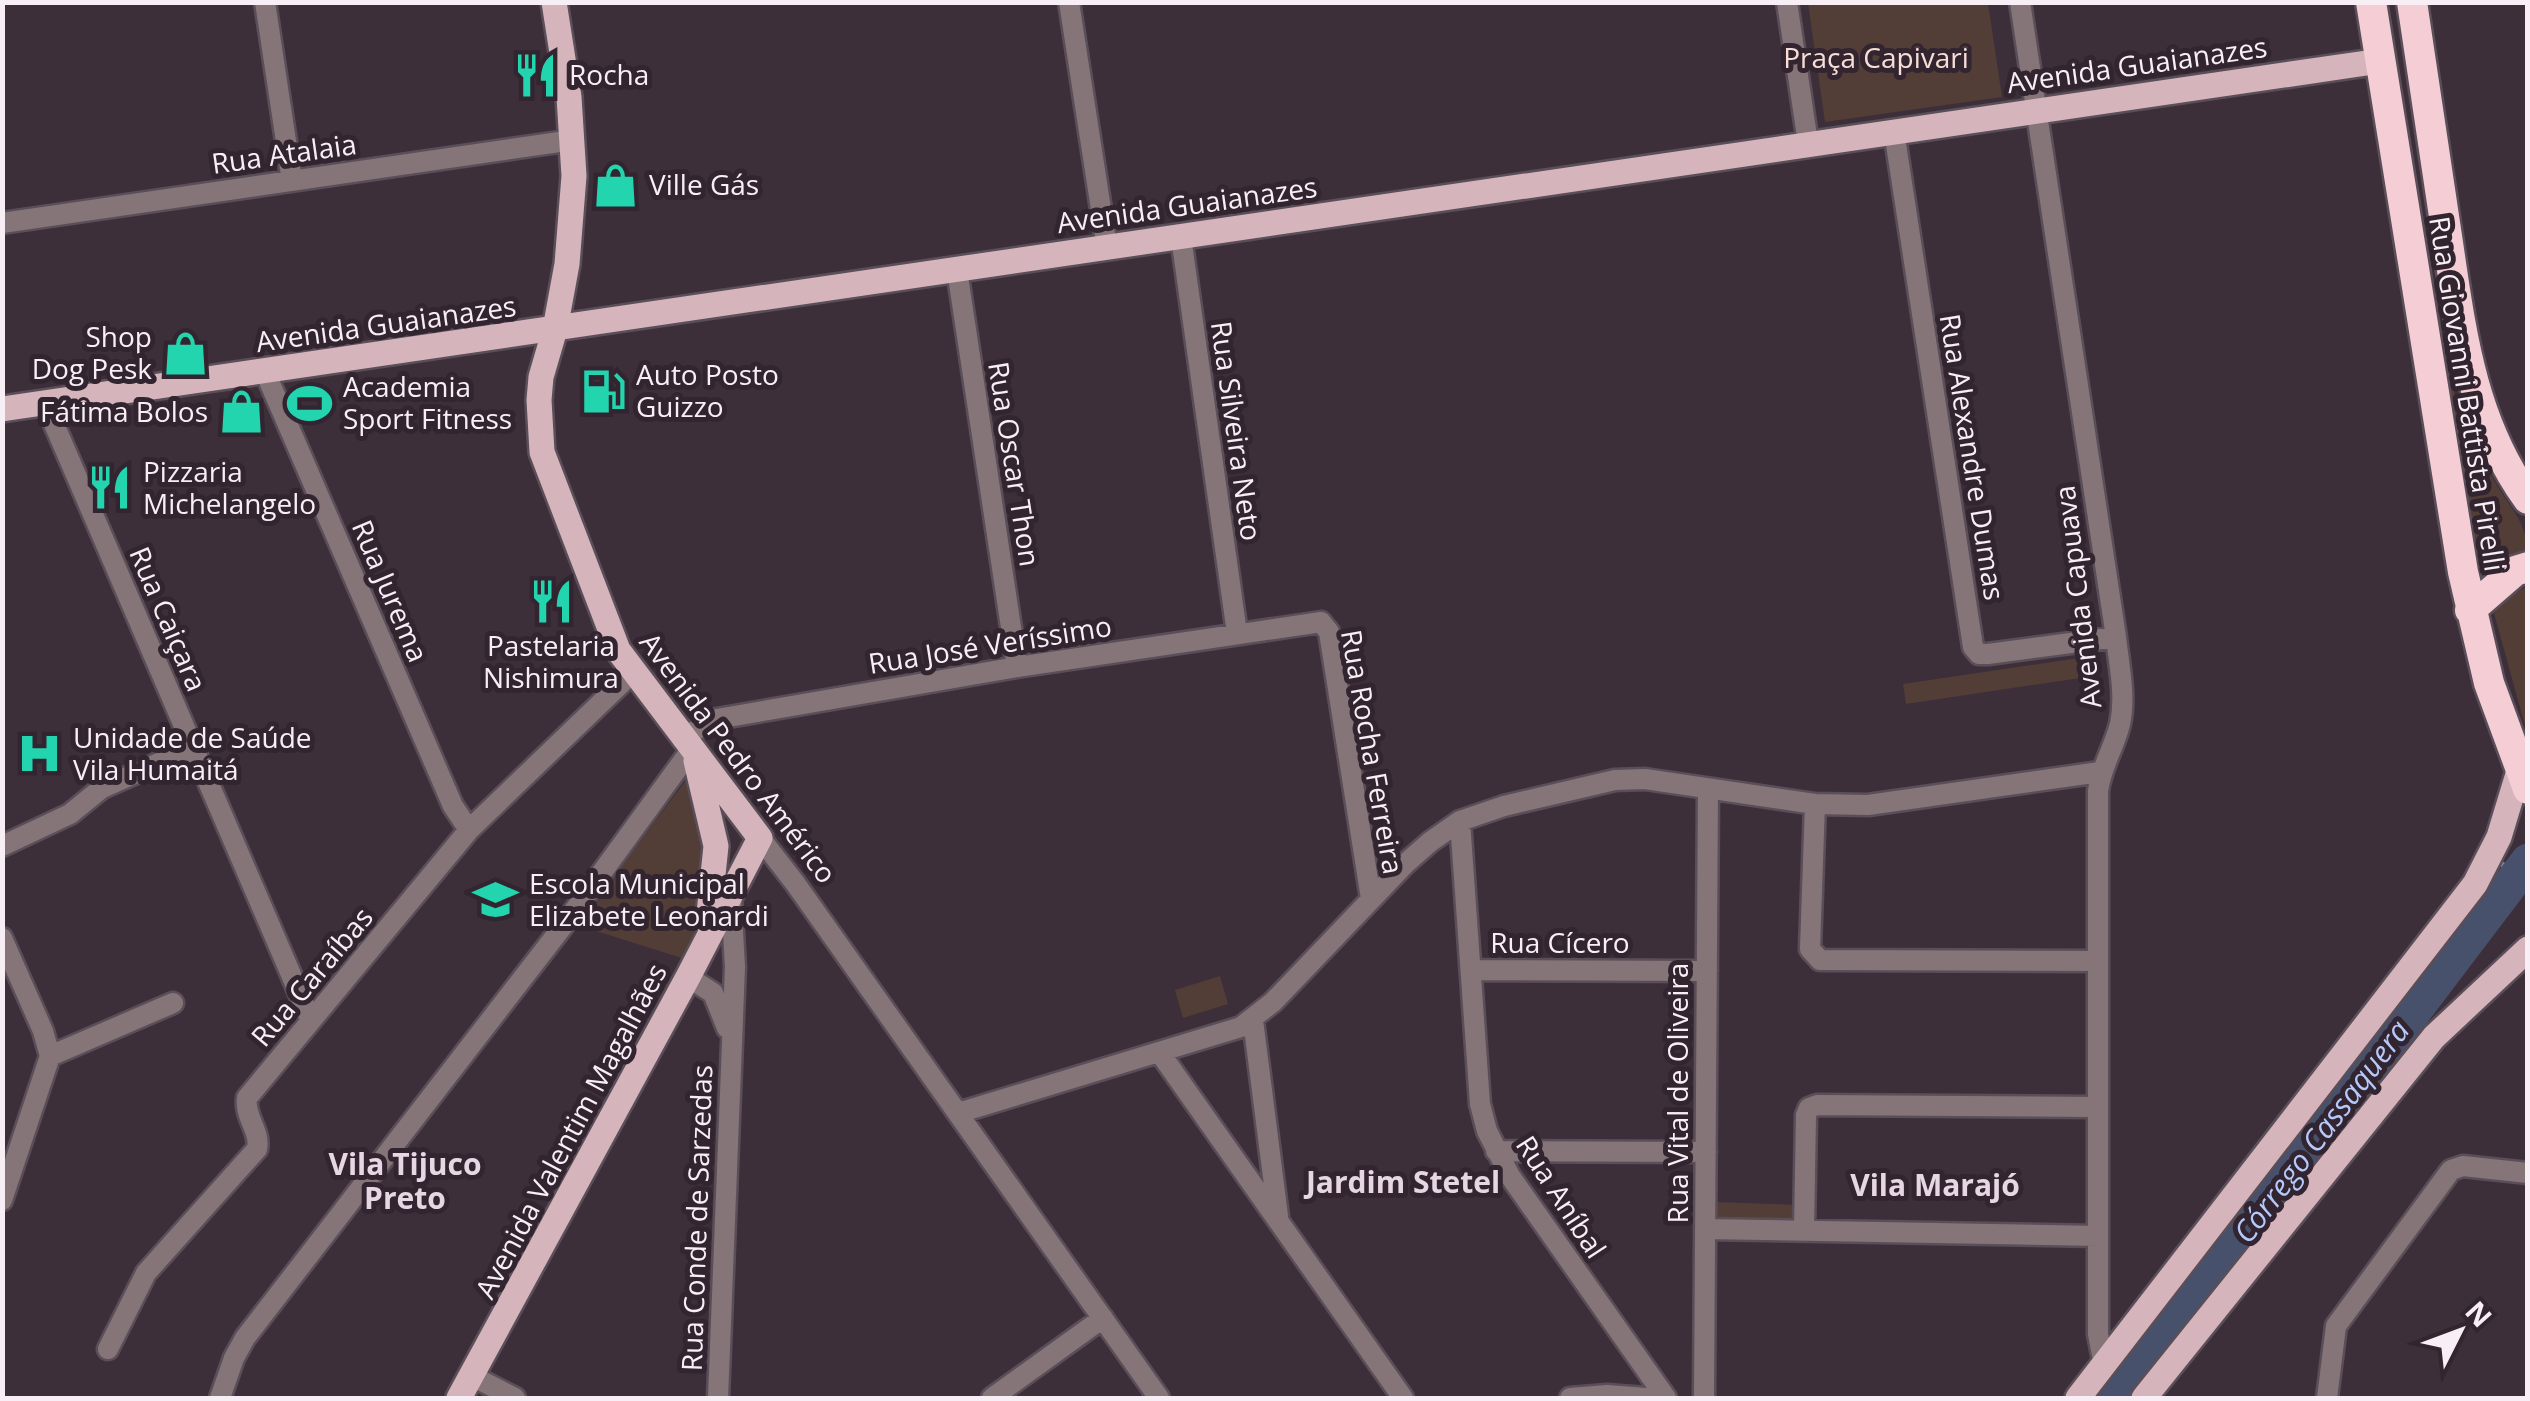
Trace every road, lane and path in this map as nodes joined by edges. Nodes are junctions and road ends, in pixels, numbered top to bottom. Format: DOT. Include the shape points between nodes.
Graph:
graph roads {
  1 [pos="264,2"];
  2 [pos="554,2"];
  3 [pos="1069,2"];
  4 [pos="1787,2"];
  5 [pos="2020,2"];
  6 [pos="2371,2"];
  7 [pos="2412,2"];
  8 [pos="2380,61"];
  9 [pos="2037,110"];
  10 [pos="1894,131"];
  11 [pos="573,140"];
  12 [pos="1808,143"];
  13 [pos="292,181"];
  14 [pos="2,223"];
  15 [pos="1181,236"];
  16 [pos="1107,248"];
  17 [pos="957,270"];
  18 [pos="555,330"];
  19 [pos="264,372"];
  20 [pos="45,403"];
  21 [pos="2,409"];
  22 [pos="2528,498"];
  23 [pos="2528,567"];
  24 [pos="2470,610"];
  25 [pos="1313,620"];
  26 [pos="1237,632"];
  27 [pos="2116,637"];
  28 [pos="1017,667"];
  29 [pos="632,673"];
  30 [pos="193,748"];
  31 [pos="689,748"];
  32 [pos="2100,772"];
  33 [pos="2523,780"];
  34 [pos="1708,789"];
  35 [pos="1815,804"];
  36 [pos="1460,821"];
  37 [pos="469,830"];
  38 [pos="757,834"];
  39 [pos="2,846"];
  40 [pos="716,846"];
  41 [pos="731,896"];
  42 [pos="1371,899"];
  43 [pos="2,938"];
  44 [pos="2528,949"];
  45 [pos="2098,962"];
  46 [pos="692,970"];
  47 [pos="1473,970"];
  48 [pos="1706,970"];
  49 [pos="174,1003"];
  50 [pos="1253,1020"];
  51 [pos="311,1021"];
  52 [pos="731,1040"];
  53 [pos="1160,1053"];
  54 [pos="50,1056"];
  55 [pos="2098,1106"];
  56 [pos="958,1113"];
  57 [pos="1496,1151"];
  58 [pos="1706,1152"];
  59 [pos="2528,1174"];
  60 [pos="2,1200"];
  61 [pos="1279,1223"];
  62 [pos="1705,1229"];
  63 [pos="1804,1230"];
  64 [pos="2098,1236"];
  65 [pos="1103,1318"];
  66 [pos="108,1350"];
  67 [pos="2104,1365"];
  68 [pos="466,1387"];
  69 [pos="220,1398"];
  70 [pos="515,1398"];
  71 [pos="718,1398"];
  72 [pos="992,1398"];
  73 [pos="1158,1398"];
  74 [pos="1404,1398"];
  75 [pos="1570,1398"];
  76 [pos="1646,1398"];
  77 [pos="1666,1398"];
  78 [pos="1704,1398"];
  79 [pos="2078,1398"];
  80 [pos="2144,1398"];
  81 [pos="2327,1398"];
  1 -- 13 [label="street"];
  2 -- 11 [label="main road, Avenida Pedro Américo"];
  3 -- 16 [label="street"];
  4 -- 12 [label="street"];
  5 -- 9 [label="street, Avenida Capuava"];
  6 -- 8 [label="highway, Rua Giovanni Battista Pirelli"];
  7 -- 22 [label="highway, Rua Giovanni Battista Pirelli" via="2468,370 2494,442"];
  8 -- 9 [label="main road, Avenida Guaianazes"];
  8 -- 24 [label="highway, Rua Giovanni Battista Pirelli"];
  9 -- 10 [label="main road, Avenida Guaianazes"];
  9 -- 27 [label="street, Avenida Capuava"];
  10 -- 12 [label="main road, Avenida Guaianazes"];
  10 -- 27 [label="street, Rua Alexandre Dumas" via="1973,647 1988,654"];
  11 -- 13 [label="street, Rua Atalaia"];
  11 -- 18 [label="main road, Avenida Pedro Américo" via="572,230"];
  12 -- 15 [label="main road, Avenida Guaianazes"];
  13 -- 14 [label="street, Rua Atalaia"];
  15 -- 16 [label="main road, Avenida Guaianazes"];
  15 -- 26 [label="street, Rua Silveira Neto"];
  16 -- 17 [label="main road, Avenida Guaianazes"];
  17 -- 18 [label="main road, Avenida Guaianazes"];
  17 -- 28 [label="street, Rua Oscar Thon"];
  18 -- 19 [label="main road, Avenida Guaianazes"];
  18 -- 29 [label="main road, Avenida Pedro Américo" via="539,400 542,452 608,630"];
  19 -- 20 [label="main road, Avenida Guaianazes"];
  19 -- 37 [label="street, Rua Jurema"];
  20 -- 21 [label="main road, Avenida Guaianazes"];
  20 -- 30 [label="street, Rua Caiçara"];
  23 -- 24 [label="highway"];
  24 -- 33 [label="highway, Rua Giovanni Battista Pirelli"];
  25 -- 26 [label="street, Rua José Veríssimo"];
  25 -- 42 [label="street, Rua Rocha Ferreira" via="1329,632"];
  26 -- 28 [label="street, Rua José Veríssimo"];
  27 -- 32 [label="street, Avenida Capuava" via="2120,723"];
  28 -- 31 [label="street, Rua José Veríssimo" via="711,720"];
  29 -- 31 [label="main road, Avenida Pedro Américo"];
  29 -- 37 [label="street, Rua Caraíbas"];
  30 -- 39 [label="street" via="96,790 70,814"];
  30 -- 51 [label="street, Rua Caiçara"];
  31 -- 38 [label="main road, Avenida Pedro Américo"];
  31 -- 40 [label="main road"];
  31 -- 69 [label="street" via="564,926 245,1338"];
  32 -- 35 [label="street" via="1868,806"];
  32 -- 45 [label="street, Avenida Capuava"];
  33 -- 67 [label="main road" via="2475,884"];
  34 -- 35 [label="street"];
  34 -- 36 [label="street" via="1615,780"];
  34 -- 48 [label="street, Rua Vital de Oliveira"];
  35 -- 45 [label="street" via="1810,948 1820,960"];
  36 -- 42 [label="street"];
  36 -- 47 [label="street, Rua Aníbal"];
  37 -- 51 [label="street, Rua Caraíbas"];
  38 -- 40 [label="main road"];
  38 -- 41 [label="main road, Avenida Valentim Magalhães"];
  38 -- 56 [label="street, Avenida Pedro Américo"];
  40 -- 46 [label="main road" via="712,902"];
  41 -- 46 [label="main road, Avenida Valentim Magalhães"];
  41 -- 52 [label="street, Rua Conde de Sarzedas"];
  42 -- 50 [label="street"];
  43 -- 54 [label="street"];
  44 -- 80 [label="main road" via="2434,1037"];
  45 -- 55 [label="street, Avenida Capuava"];
  46 -- 52 [label="street, Rua Conde de Sarzedas" via="712,994"];
  46 -- 68 [label="main road, Avenida Valentim Magalhães"];
  47 -- 48 [label="street, Rua Cícero"];
  47 -- 57 [label="street, Rua Aníbal" via="1480,1104"];
  48 -- 58 [label="street, Rua Vital de Oliveira"];
  49 -- 54 [label="street"];
  50 -- 53 [label="street"];
  50 -- 61 [label="street"];
  51 -- 66 [label="street, Rua Caraíbas" via="247,1098 256,1149 146,1272"];
  52 -- 71 [label="street, Rua Conde de Sarzedas"];
  53 -- 56 [label="street"];
  53 -- 61 [label="street"];
  54 -- 60 [label="street"];
  55 -- 63 [label="street" via="1809,1108"];
  55 -- 64 [label="street, Avenida Capuava"];
  56 -- 65 [label="street, Avenida Pedro Américo"];
  57 -- 58 [label="street"];
  57 -- 77 [label="street, Rua Aníbal"];
  58 -- 62 [label="street, Rua Vital de Oliveira"];
  59 -- 81 [label="street" via="2450,1170 2336,1326"];
  61 -- 74 [label="street"];
  62 -- 63 [label="street"];
  62 -- 78 [label="street, Rua Vital de Oliveira"];
  63 -- 64 [label="street"];
  64 -- 67 [label="street, Avenida Capuava"];
  65 -- 72 [label="street"];
  65 -- 73 [label="street, Avenida Pedro Américo"];
  67 -- 79 [label="main road"];
  68 -- 70 [label="street"];
  75 -- 76 [label="street"];
}
